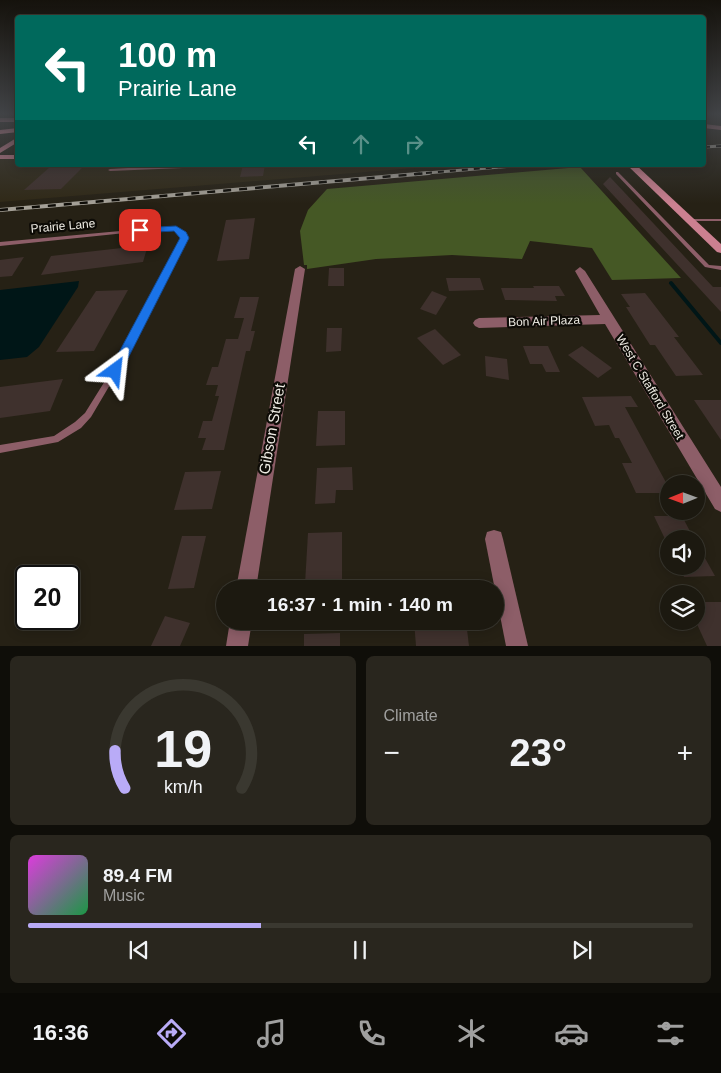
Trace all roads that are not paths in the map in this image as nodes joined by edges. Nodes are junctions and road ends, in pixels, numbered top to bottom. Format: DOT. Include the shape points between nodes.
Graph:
graph roads {
  1 [pos="0,157"];
  2 [pos="15,157"];
  3 [pos="148,167"];
  4 [pos="183,167"];
  5 [pos="633,167"];
  6 [pos="110,170"];
  7 [pos="617,173"];
  8 [pos="690,220"];
  9 [pos="721,220"];
  10 [pos="0,244"];
  11 [pos="721,250"];
  12 [pos="721,268"];
  13 [pos="300,269"];
  14 [pos="580,271"];
  15 [pos="609,319"];
  16 [pos="479,323"];
  17 [pos="0,448"];
  18 [pos="721,503"];
  19 [pos="494,539"];
  20 [pos="248,580"];
  21 [pos="240,630"];
  22 [pos="237,646"];
  23 [pos="517,646"];
  1 -- 2 [label="street"];
  3 -- 4 [label="lane"];
  3 -- 6 [label="lane"];
  5 -- 8 [label="street"];
  7 -- 12 [label="lane" via="708,266"];
  8 -- 9 [label="lane"];
  8 -- 11 [label="street"];
  10 -- 17 [label="lane, Prairie Lane" via="164,228 176,229 184,238 125,354 88,415 55,439"];
  13 -- 20 [label="street, Gibson Street"];
  14 -- 15 [label="street, West C Stafford Street"];
  15 -- 16 [label="street, Bon Air Plaza"];
  15 -- 18 [label="street, West C Stafford Street"];
  19 -- 23 [label="street"];
  21 -- 22 [label="street"];
}
